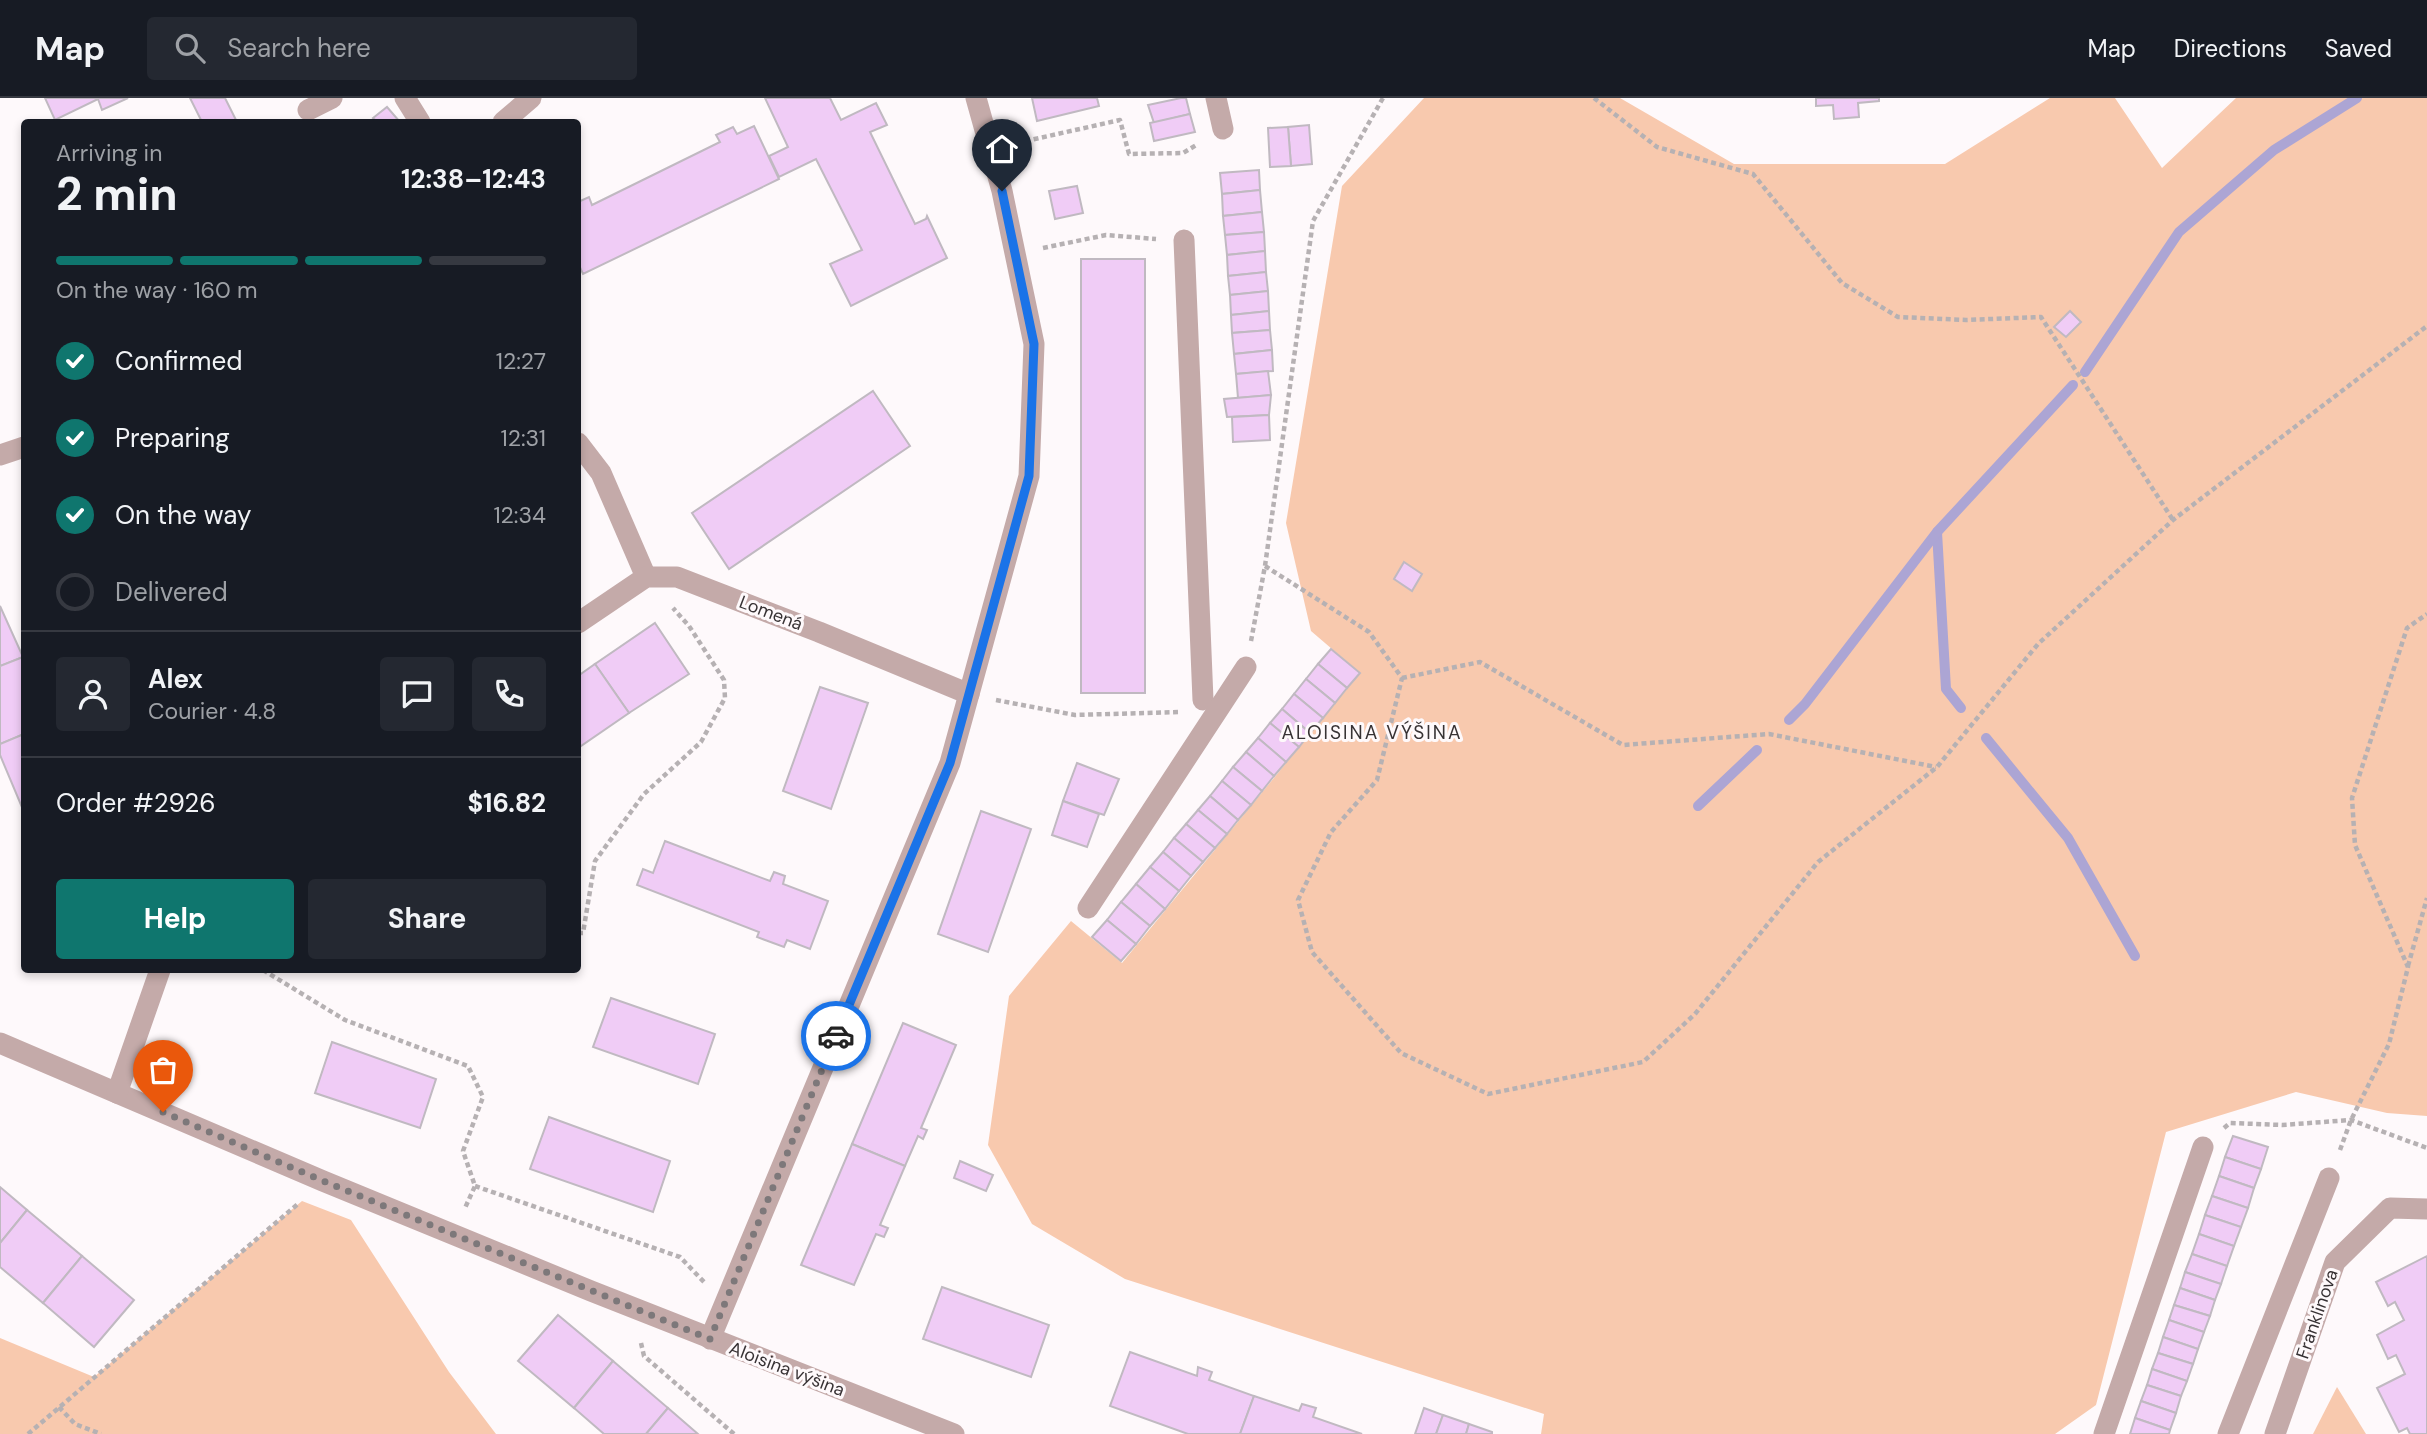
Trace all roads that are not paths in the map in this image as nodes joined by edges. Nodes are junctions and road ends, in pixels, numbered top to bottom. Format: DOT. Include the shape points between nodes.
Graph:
graph roads {
  1 [pos="332,98"];
  2 [pos="405,98"];
  3 [pos="531,98"];
  4 [pos="976,98"];
  5 [pos="1216,98"];
  6 [pos="308,110"];
  7 [pos="418,119"];
  8 [pos="506,119"];
  9 [pos="1223,129"];
  10 [pos="1184,240"];
  11 [pos="581,447"];
  12 [pos="21,452"];
  13 [pos="0,455"];
  14 [pos="646,577"];
  15 [pos="581,621"];
  16 [pos="1247,667"];
  17 [pos="969,694"];
  18 [pos="1203,700"];
  19 [pos="1088,908"];
  20 [pos="159,973"];
  21 [pos="0,1043"];
  22 [pos="117,1093"];
  23 [pos="2203,1147"];
  24 [pos="2329,1178"];
  25 [pos="2427,1209"];
  26 [pos="710,1339"];
  27 [pos="954,1434"];
  28 [pos="2104,1434"];
  29 [pos="2228,1434"];
  30 [pos="2275,1434"];
  1 -- 6 [label="street"];
  2 -- 7 [label="street"];
  3 -- 8 [label="street"];
  4 -- 17 [label="street" via="1002,191 1034,344 1029,476"];
  5 -- 9 [label="street"];
  10 -- 18 [label="street"];
  11 -- 14 [label="street" via="601,473"];
  12 -- 13 [label="street"];
  14 -- 15 [label="street"];
  14 -- 17 [label="street, Lomená" via="677,577"];
  16 -- 19 [label="street"];
  17 -- 26 [label="street" via="950,763"];
  20 -- 22 [label="street"];
  21 -- 22 [label="street, Aloisina výšina"];
  22 -- 26 [label="street, Aloisina výšina"];
  23 -- 28 [label="street"];
  24 -- 29 [label="street, Franklinova"];
  25 -- 30 [label="street, Franklinova" via="2390,1208 2335,1262"];
  26 -- 27 [label="street, Aloisina výšina"];
}
